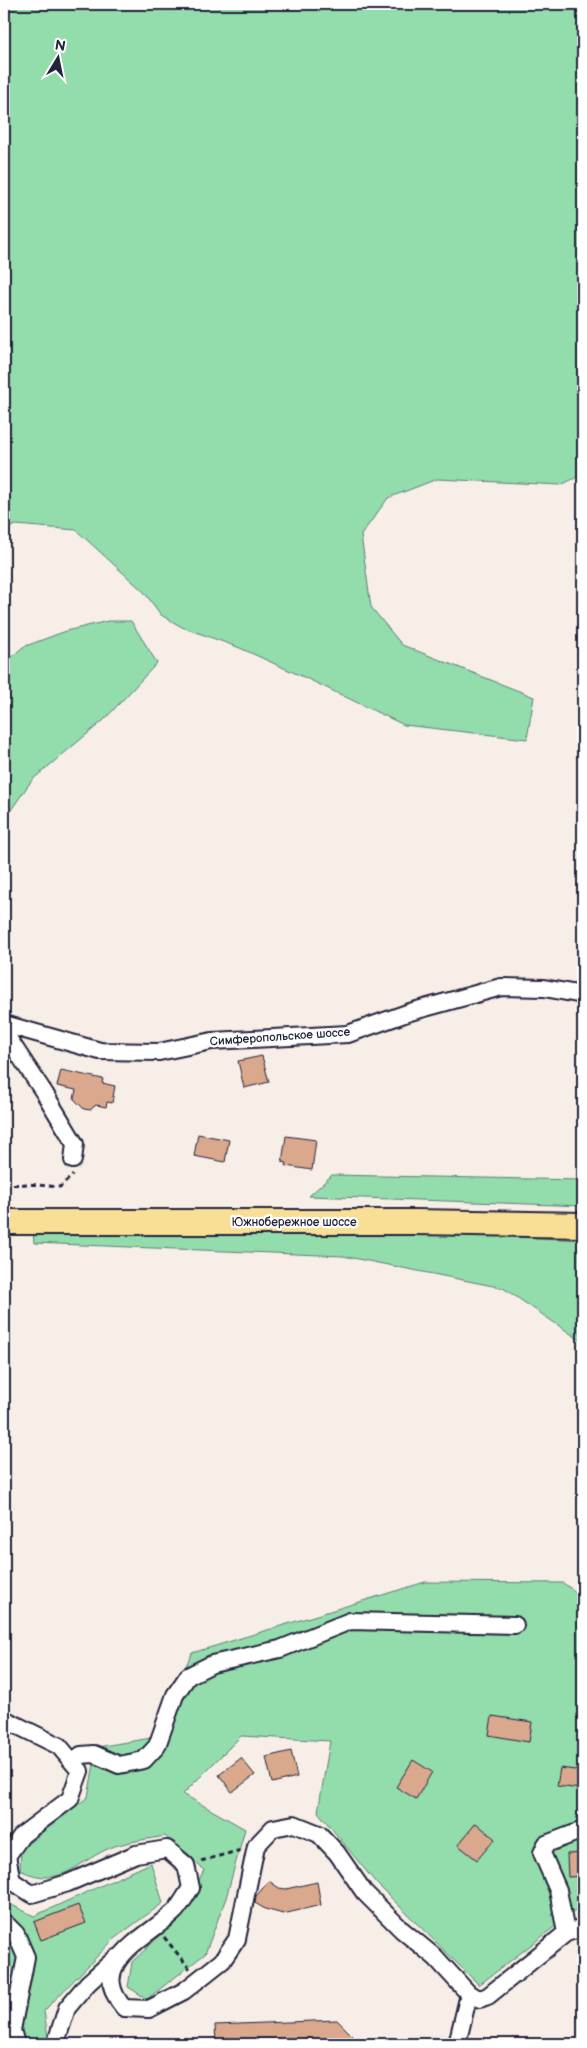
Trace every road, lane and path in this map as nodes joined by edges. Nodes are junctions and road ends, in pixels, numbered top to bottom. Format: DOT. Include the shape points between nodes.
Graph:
graph roads {
  1 [pos="583,994"];
  2 [pos="4,1024"];
  3 [pos="4,1032"];
  4 [pos="73,1160"];
  5 [pos="4,1185"];
  6 [pos="4,1208"];
  7 [pos="583,1214"];
  8 [pos="4,1222"];
  9 [pos="583,1225"];
  10 [pos="515,1625"];
  11 [pos="4,1718"];
  12 [pos="73,1763"];
  13 [pos="583,1830"];
  14 [pos="256,1846"];
  15 [pos="5,1856"];
  16 [pos="186,1865"];
  17 [pos="4,1922"];
  18 [pos="156,1927"];
  19 [pos="583,1928"];
  20 [pos="566,1933"];
  21 [pos="120,1955"];
  22 [pos="199,1979"];
  23 [pos="469,1994"];
  24 [pos="16,2044"];
  25 [pos="58,2044"];
  26 [pos="457,2044"];
  1 -- 2 [label="street, Симферопольское шоссе" via="544,988 501,987 410,1012 348,1034 212,1041 159,1052 100,1051"];
  3 -- 4 [label="street" via="75,1144"];
  4 -- 5 [label="path" via="73,1176 60,1187"];
  6 -- 7 [label="highway, Южнобережное шоссе"];
  8 -- 9 [label="highway, Южнобережное шоссе"];
  10 -- 12 [label="street" via="350,1621 280,1649 212,1664 188,1676 175,1695 158,1746 144,1760 120,1765 94,1754 81,1755"];
  11 -- 12 [label="street" via="58,1746"];
  12 -- 15 [label="street" via="80,1771 70,1799 22,1835"];
  13 -- 20 [label="street" via="546,1844 542,1853 558,1890"];
  14 -- 16 [label="path"];
  14 -- 22 [label="street" via="237,1939 222,1961"];
  14 -- 23 [label="street" via="273,1828 294,1824 320,1834 364,1892 436,1958"];
  15 -- 16 [label="street" via="12,1881 32,1894 68,1883 136,1854 167,1849"];
  16 -- 18 [label="street" via="191,1888 175,1912"];
  17 -- 24 [label="street" via="16,1934 26,1957 12,2030"];
  18 -- 21 [label="street"];
  18 -- 22 [label="path"];
  19 -- 20 [label="street"];
  20 -- 23 [label="street" via="488,1996 480,1999"];
  21 -- 22 [label="street" via="110,1975 115,1997 124,2008 149,2009 184,1991"];
  21 -- 25 [label="street" via="88,1983 67,2008"];
  23 -- 26 [label="street"];
}
